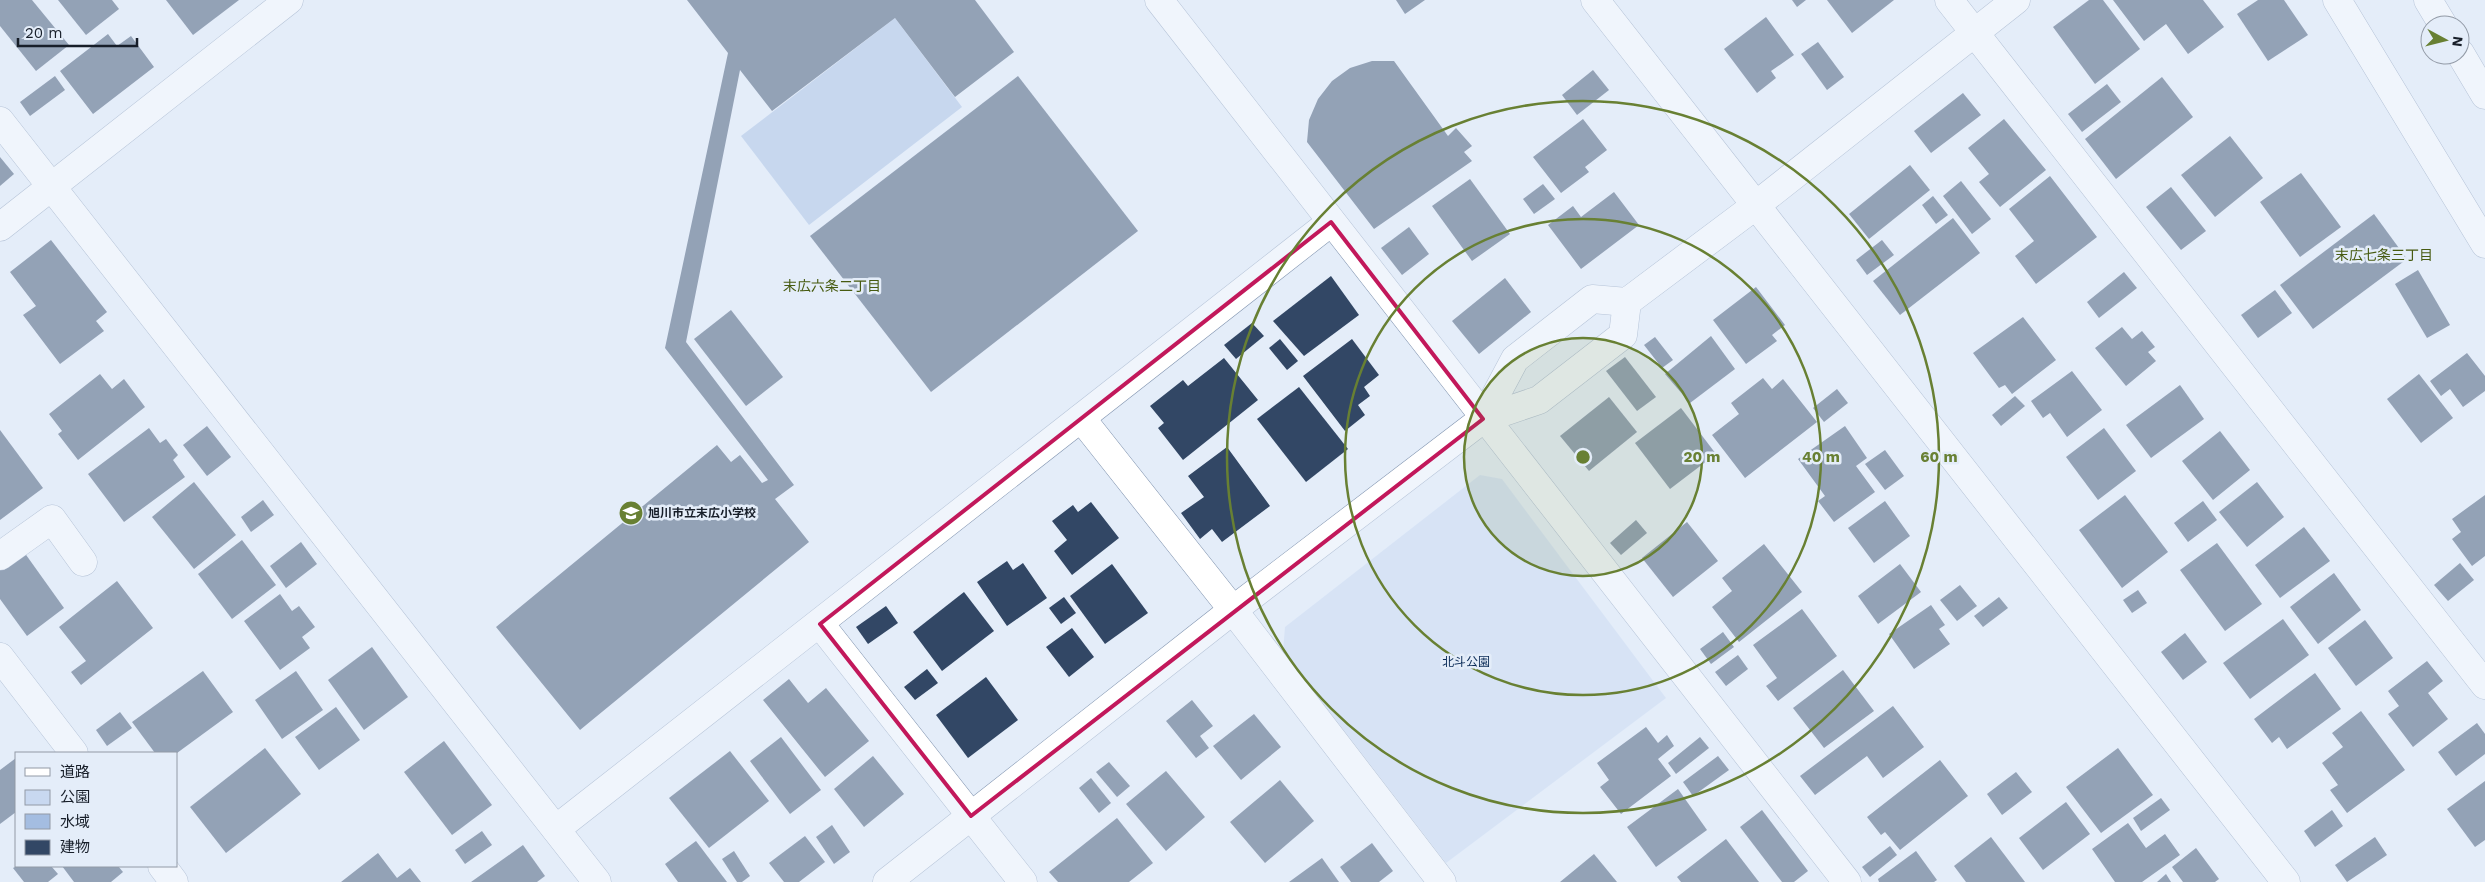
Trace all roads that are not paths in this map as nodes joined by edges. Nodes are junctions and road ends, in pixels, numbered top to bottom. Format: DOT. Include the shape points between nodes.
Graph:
graph roads {
  1 [pos="288,0"];
  2 [pos="1158,0"];
  3 [pos="1595,0"];
  4 [pos="1949,0"];
  5 [pos="2016,0"];
  6 [pos="2337,0"];
  7 [pos="2428,0"];
  8 [pos="2437,15"];
  9 [pos="1975,33"];
  10 [pos="2467,65"];
  11 [pos="2485,95"];
  12 [pos="0,121"];
  13 [pos="51,187"];
  14 [pos="1755,206"];
  15 [pos="1331,222"];
  16 [pos="0,227"];
  17 [pos="2485,244"];
  18 [pos="1627,302"];
  19 [pos="1081,418"];
  20 [pos="1483,419"];
  21 [pos="0,556"];
  22 [pos="83,562"];
  23 [pos="1233,610"];
  24 [pos="820,624"];
  25 [pos="0,657"];
  26 [pos="2485,685"];
  27 [pos="73,752"];
  28 [pos="970,816"];
  29 [pos="556,829"];
  30 [pos="163,867"];
  31 [pos="174,882"];
  32 [pos="597,882"];
  33 [pos="887,882"];
  34 [pos="1023,882"];
  35 [pos="1442,882"];
  36 [pos="1847,882"];
  37 [pos="2286,882"];
  1 -- 13 [label="main road"];
  2 -- 15 [label="main road"];
  3 -- 14 [label="main road"];
  4 -- 9 [label="main road"];
  5 -- 9 [label="main road"];
  6 -- 17 [label="main road"];
  7 -- 8 [label="main road"];
  9 -- 14 [label="main road"];
  9 -- 26 [label="main road"];
  10 -- 11 [label="main road"];
  12 -- 13 [label="main road"];
  13 -- 16 [label="main road"];
  13 -- 29 [label="main road"];
  14 -- 18 [label="main road"];
  14 -- 37 [label="main road"];
  15 -- 19 [label="main road"];
  15 -- 20 [label="main road"];
  18 -- 20 [label="main road" via="1622,335 1539,400"];
  18 -- 20 [label="main road" via="1592,299 1515,359"];
  19 -- 23 [label="main road"];
  19 -- 24 [label="main road"];
  20 -- 23 [label="main road"];
  20 -- 36 [label="main road"];
  21 -- 22 [label="main road" via="52,519"];
  23 -- 28 [label="main road"];
  23 -- 35 [label="main road"];
  24 -- 28 [label="main road"];
  24 -- 29 [label="main road"];
  25 -- 27 [label="main road"];
  28 -- 33 [label="main road"];
  28 -- 34 [label="main road"];
  29 -- 32 [label="main road"];
  30 -- 31 [label="main road"];
}
